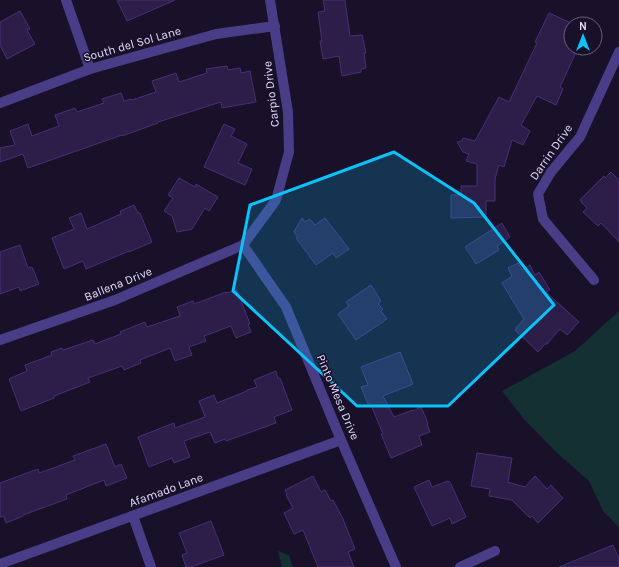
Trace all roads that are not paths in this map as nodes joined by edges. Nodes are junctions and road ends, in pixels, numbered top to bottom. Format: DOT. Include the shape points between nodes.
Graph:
graph roads {
  1 [pos="66,0"];
  2 [pos="270,0"];
  3 [pos="275,26"];
  4 [pos="619,52"];
  5 [pos="90,69"];
  6 [pos="0,103"];
  7 [pos="243,245"];
  8 [pos="594,280"];
  9 [pos="0,340"];
  10 [pos="342,440"];
  11 [pos="133,516"];
  12 [pos="495,551"];
  13 [pos="0,564"];
  14 [pos="151,567"];
  15 [pos="396,567"];
  16 [pos="460,567"];
  1 -- 5 [label="street"];
  2 -- 3 [label="street, Carpio Drive"];
  3 -- 5 [label="street, South del Sol Lane" via="216,34"];
  3 -- 7 [label="street, Carpio Drive" via="288,112 288,152 276,200"];
  4 -- 8 [label="street, Darrin Drive" via="580,137 551,172 538,194 543,219"];
  5 -- 6 [label="street, South del Sol Lane"];
  7 -- 9 [label="street, Ballena Drive" via="115,300"];
  7 -- 10 [label="street, Pinto Mesa Drive" via="286,307"];
  10 -- 11 [label="street, Afamado Lane"];
  10 -- 15 [label="street, Pinto Mesa Drive"];
  11 -- 13 [label="street, Afamado Lane"];
  11 -- 14 [label="street"];
  12 -- 16 [label="street"];
}
